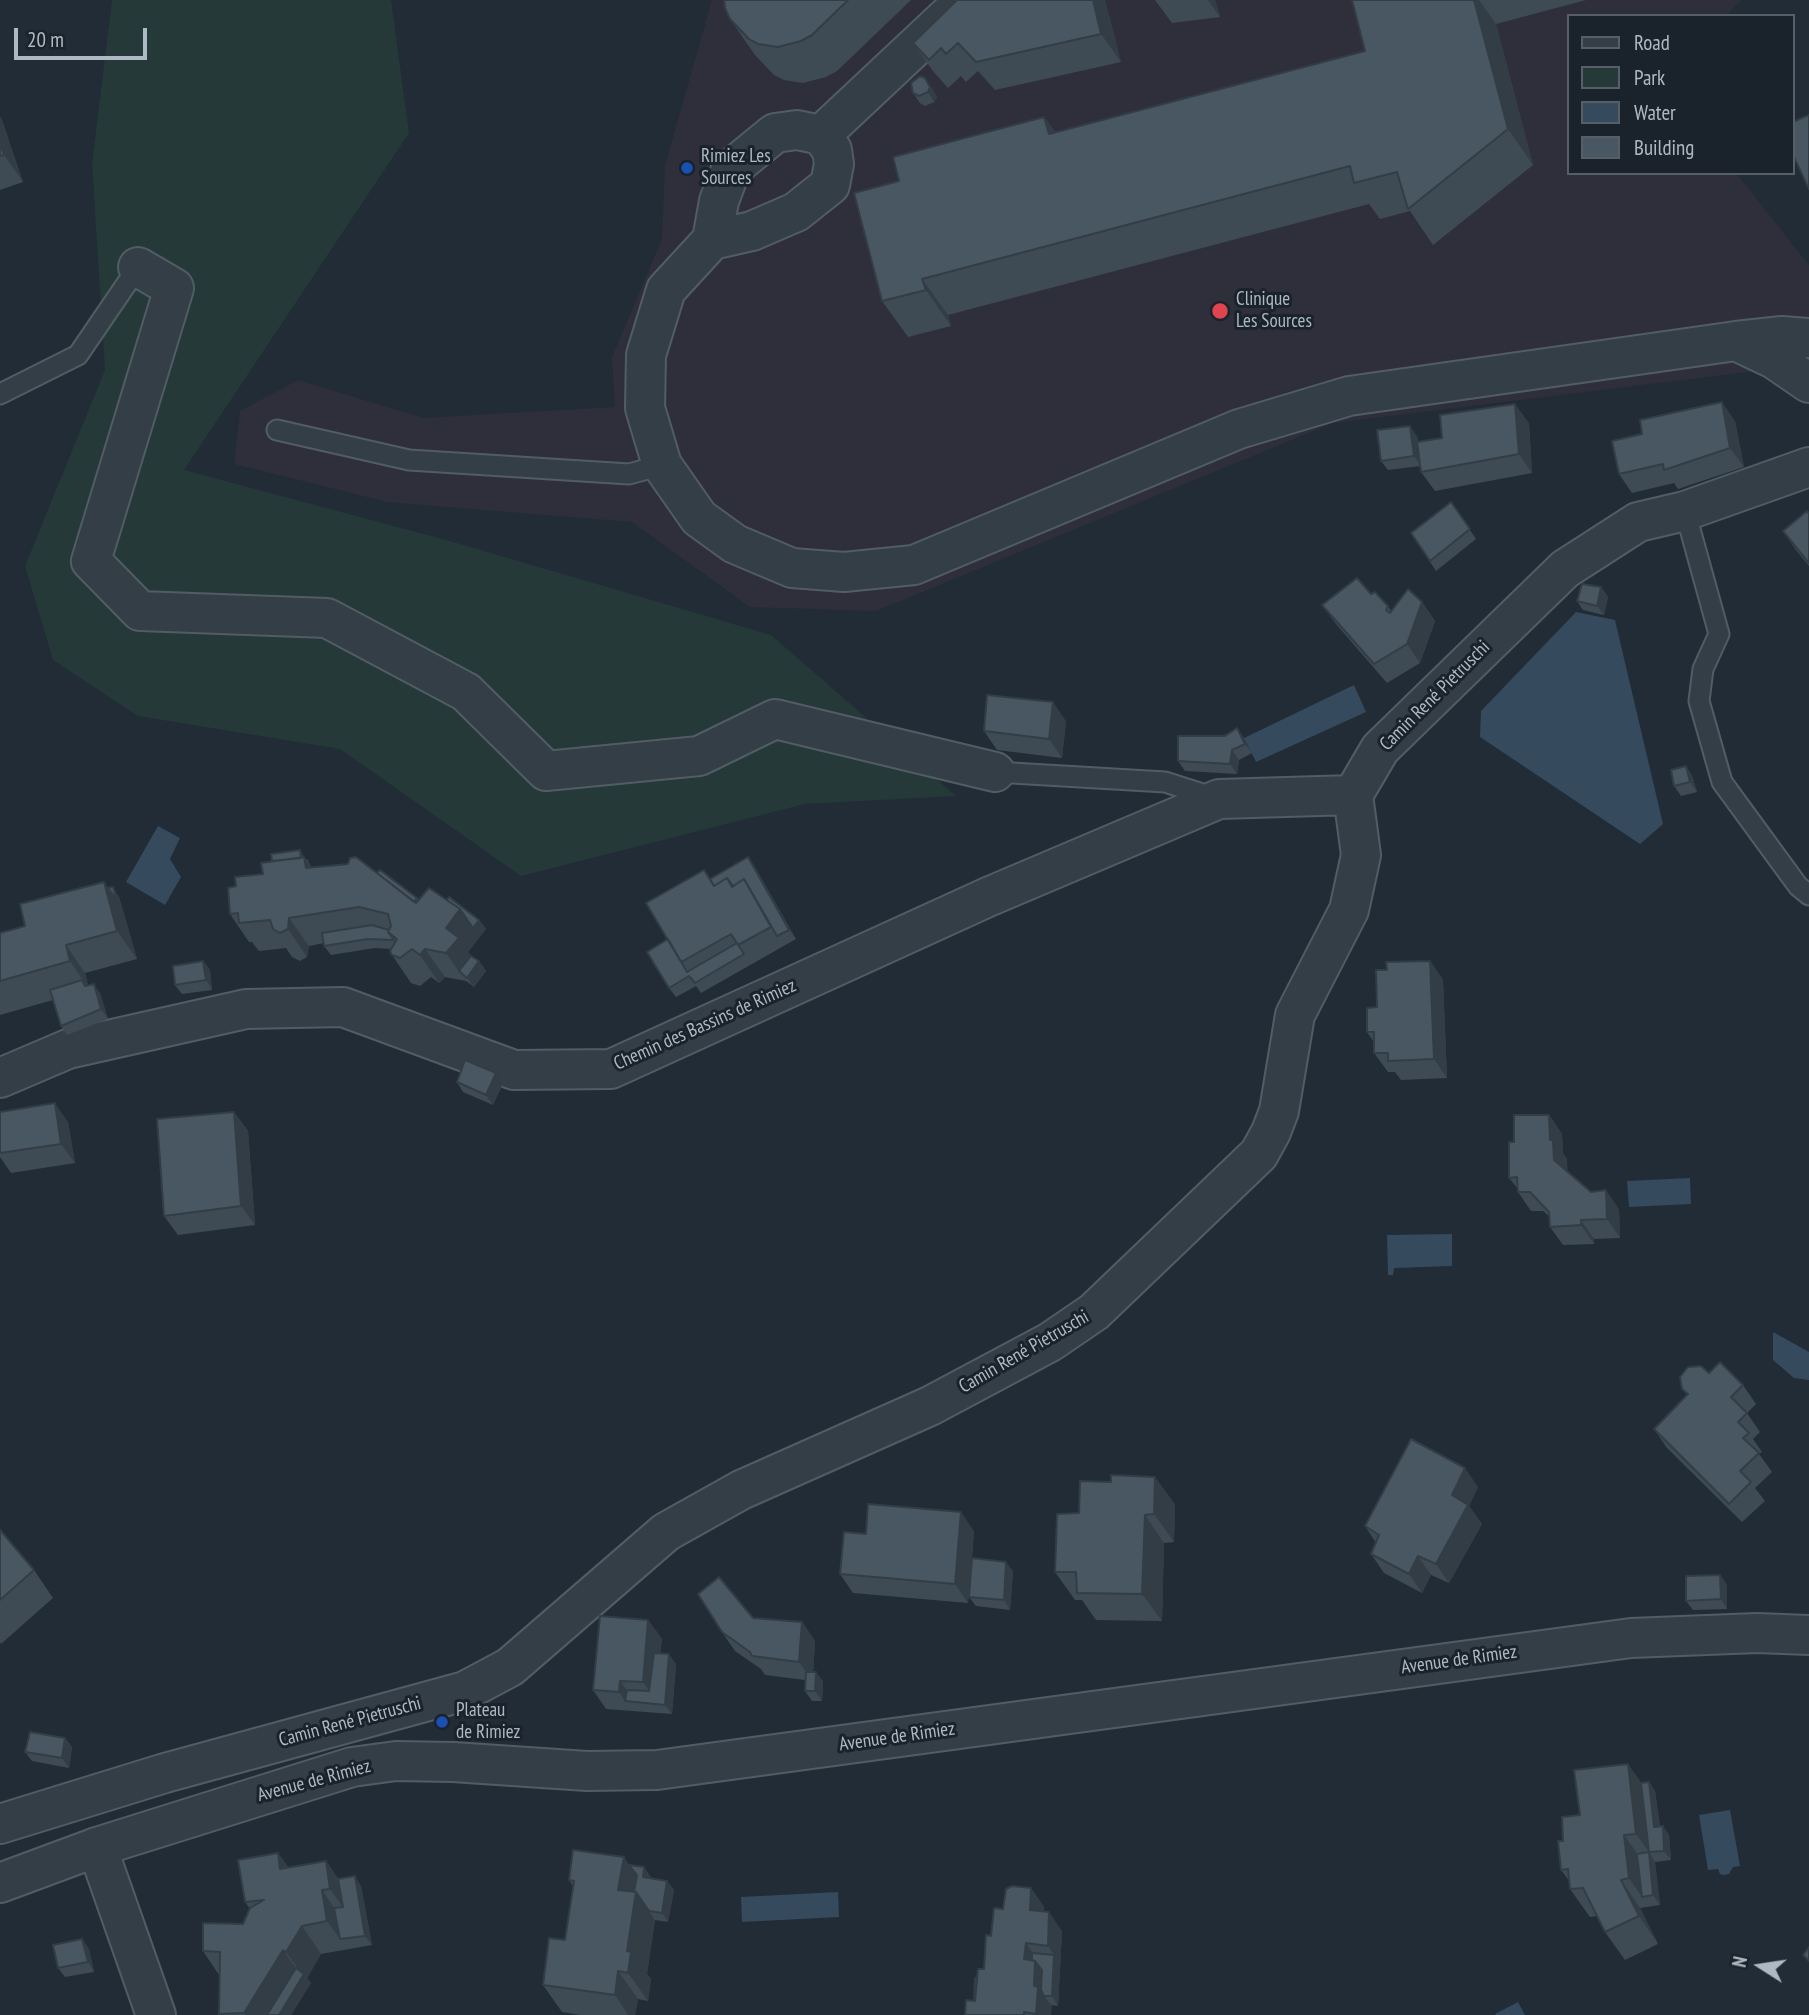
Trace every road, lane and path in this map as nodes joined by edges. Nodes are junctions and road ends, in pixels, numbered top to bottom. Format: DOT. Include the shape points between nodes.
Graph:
graph roads {
  1 [pos="965,0"];
  2 [pos="821,135"];
  3 [pos="712,240"];
  4 [pos="138,267"];
  5 [pos="1809,338"];
  6 [pos="1736,341"];
  7 [pos="1809,383"];
  8 [pos="0,394"];
  9 [pos="277,430"];
  10 [pos="662,465"];
  11 [pos="1809,467"];
  12 [pos="1685,511"];
  13 [pos="995,772"];
  14 [pos="1353,795"];
  15 [pos="1220,799"];
  16 [pos="1809,895"];
  17 [pos="0,1077"];
  18 [pos="1809,1635"];
  19 [pos="0,1824"];
  20 [pos="97,1847"];
  21 [pos="0,1883"];
  22 [pos="156,2015"];
  1 -- 2 [label="street"];
  2 -- 3 [label="street" via="775,132 731,169"];
  2 -- 3 [label="street" via="832,150 830,185 796,212"];
  3 -- 10 [label="street" via="666,290 646,355 645,408"];
  4 -- 8 [label="lane" via="78,355"];
  4 -- 13 [label="street" via="174,288 91,561 140,611 327,618 466,692 546,771 699,756 775,719"];
  5 -- 6 [label="street"];
  6 -- 7 [label="street"];
  6 -- 10 [label="street" via="1349,396 1239,429 914,565 844,572 792,568 735,544 699,518"];
  9 -- 10 [label="lane" via="409,460 629,474"];
  11 -- 12 [label="street, Camin René Pietruschi"];
  12 -- 14 [label="street, Camin René Pietruschi" via="1638,522 1565,569 1380,749"];
  12 -- 16 [label="lane" via="1719,634 1703,668 1699,701 1722,782"];
  13 -- 15 [label="lane" via="1165,782"];
  14 -- 15 [label="street, Chemin des Bassins de Rimiez"];
  14 -- 19 [label="street, Camin René Pietruschi" via="1361,856 1349,910 1295,1015 1279,1111 1271,1132 1259,1154 1094,1312 1050,1342 930,1406 741,1490 666,1532 510,1667 465,1691 165,1773"];
  15 -- 17 [label="street, Chemin des Bassins de Rimiez" via="988,897 611,1069 514,1070 343,1007 246,1009 68,1049"];
  18 -- 20 [label="street, Avenue de Rimiez" via="1681,1634 1619,1639 657,1770 396,1761 307,1779"];
  20 -- 21 [label="street, Avenue de Rimiez"];
  20 -- 22 [label="street"];
}
